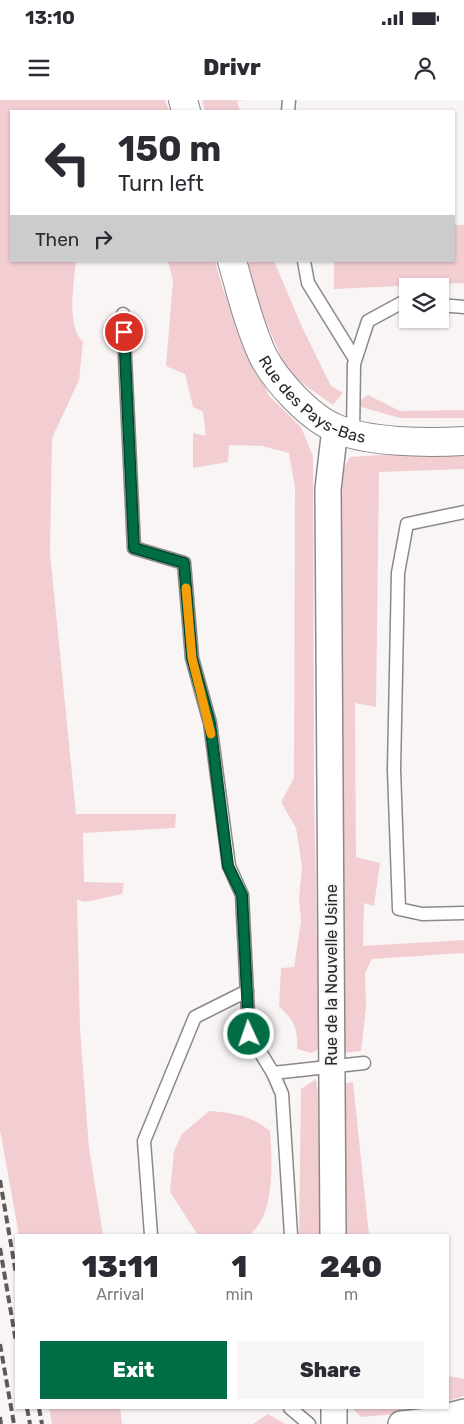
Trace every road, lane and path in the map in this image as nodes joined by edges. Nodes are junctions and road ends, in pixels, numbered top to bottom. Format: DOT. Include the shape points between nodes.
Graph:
graph roads {
  1 [pos="232,262"];
  2 [pos="304,262"];
  3 [pos="399,304"];
  4 [pos="449,306"];
  5 [pos="464,307"];
  6 [pos="123,314"];
  7 [pos="355,359"];
  8 [pos="344,431"];
  9 [pos="464,441"];
  10 [pos="464,512"];
  11 [pos="464,913"];
  12 [pos="247,991"];
  13 [pos="364,1064"];
  14 [pos="332,1066"];
  15 [pos="273,1073"];
  16 [pos="151,1234"];
  17 [pos="291,1234"];
  18 [pos="333,1234"];
  19 [pos="291,1409"];
  20 [pos="334,1409"];
  21 [pos="464,1413"];
  22 [pos="309,1424"];
  23 [pos="334,1424"];
  24 [pos="402,1424"];
  1 -- 8 [label="street, Rue des Pays-Bas" via="263,356 279,381 300,403"];
  2 -- 7 [label="lane" via="308,283"];
  3 -- 7 [label="lane" via="368,321"];
  4 -- 5 [label="lane"];
  6 -- 12 [label="lane" via="134,548 184,563 192,658 210,723 228,866 242,895"];
  7 -- 8 [label="lane"];
  8 -- 9 [label="street, Rue des Pays-Bas" via="396,441"];
  8 -- 14 [label="street, Rue de la Nouvelle Usine" via="328,489"];
  10 -- 11 [label="lane" via="407,524 398,573 394,770 399,909 422,914"];
  12 -- 15 [label="lane" via="249,1034"];
  12 -- 16 [label="lane" via="195,1017 144,1140"];
  13 -- 14 [label="lane"];
  14 -- 15 [label="lane"];
  14 -- 18 [label="street, Rue de la Nouvelle Usine"];
  15 -- 17 [label="lane" via="282,1094"];
  19 -- 22 [label="lane"];
  20 -- 23 [label="street"];
  21 -- 24 [label="street"];
}
